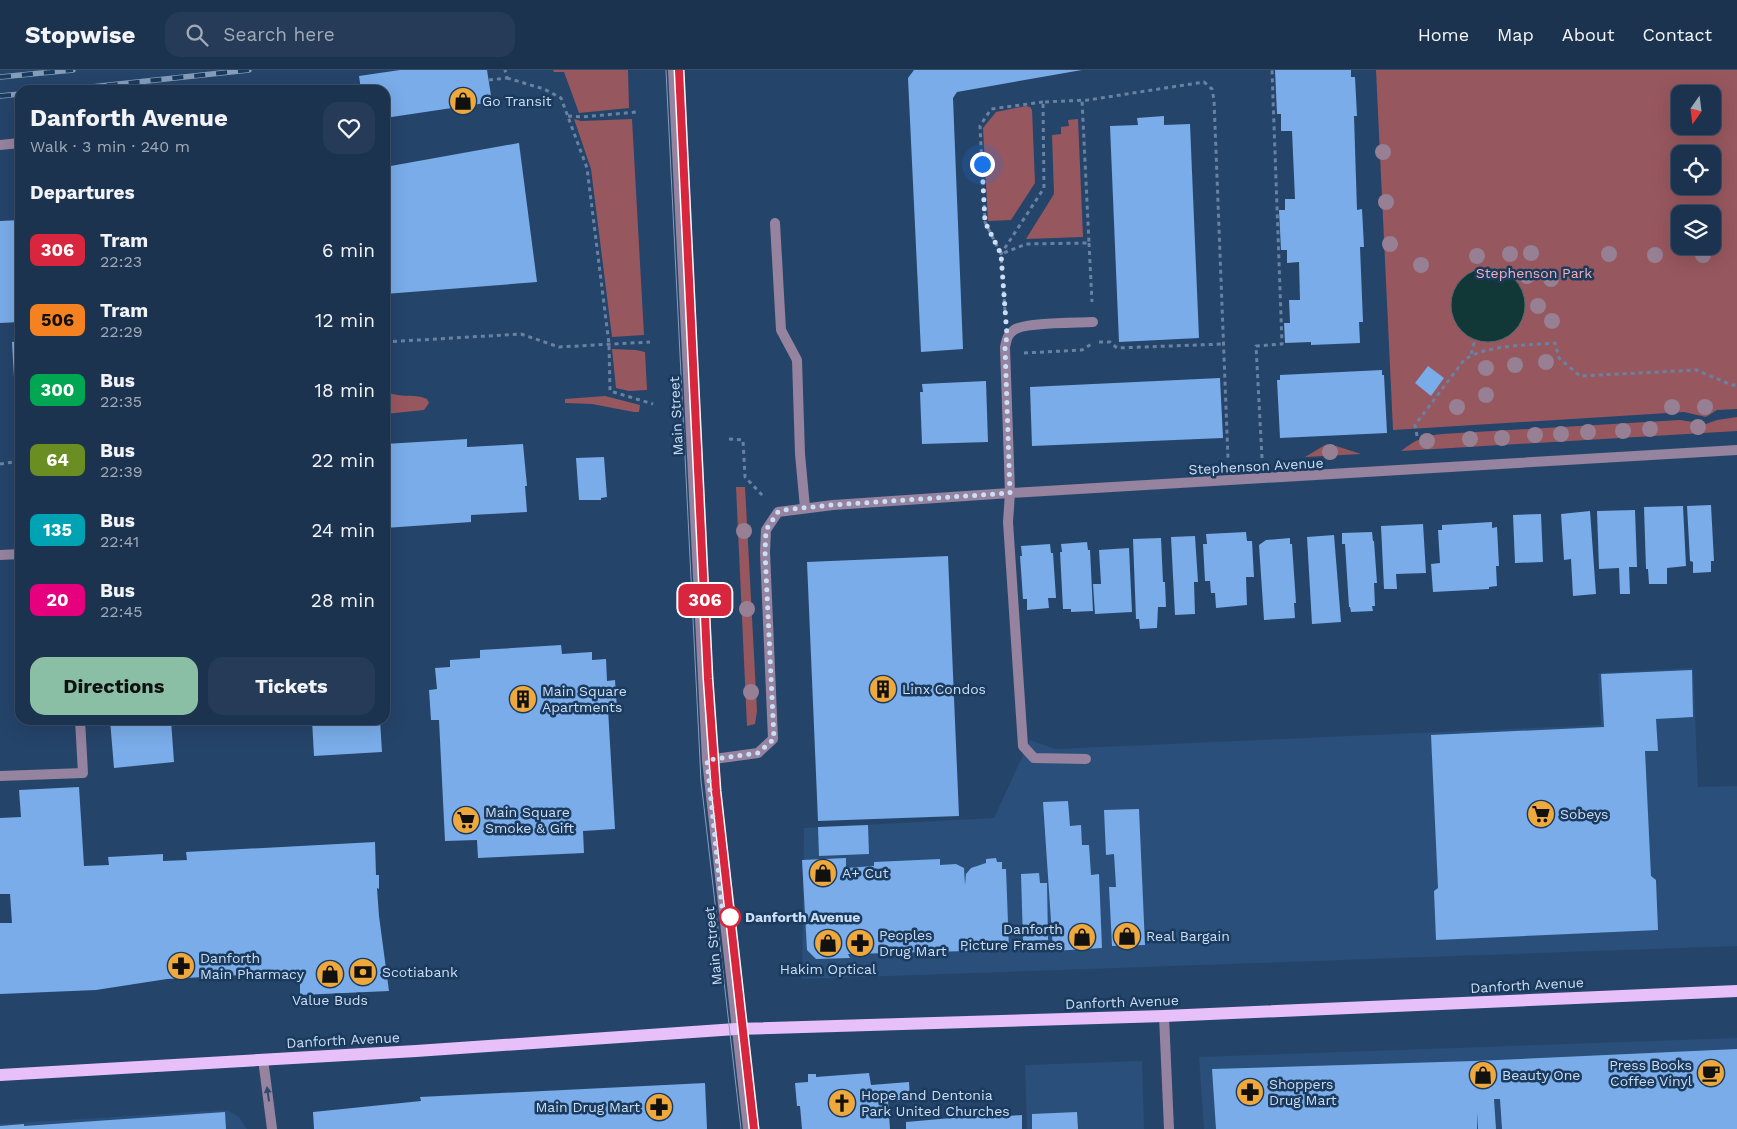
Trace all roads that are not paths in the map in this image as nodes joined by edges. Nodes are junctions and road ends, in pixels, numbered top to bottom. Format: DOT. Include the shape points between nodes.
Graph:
graph roads {
  1 [pos="673,70"];
  2 [pos="15,144"];
  3 [pos="0,145"];
  4 [pos="775,223"];
  5 [pos="1093,322"];
  6 [pos="1737,450"];
  7 [pos="1010,493"];
  8 [pos="805,508"];
  9 [pos="15,554"];
  10 [pos="0,555"];
  11 [pos="80,725"];
  12 [pos="1086,759"];
  13 [pos="707,760"];
  14 [pos="0,776"];
  15 [pos="1737,991"];
  16 [pos="1164,1016"];
  17 [pos="736,1029"];
  18 [pos="263,1060"];
  19 [pos="0,1075"];
  20 [pos="272,1129"];
  21 [pos="748,1129"];
  22 [pos="1169,1129"];
  1 -- 13 [label="street, Main Street"];
  2 -- 3 [label="street"];
  4 -- 8 [label="street" via="781,330 797,360"];
  5 -- 7 [label="street" via="1030,325 1015,328 1007,336"];
  6 -- 7 [label="street, Stephenson Avenue"];
  7 -- 8 [label="street, Stephenson Avenue"];
  7 -- 12 [label="street" via="1008,522 1023,746 1034,758"];
  8 -- 13 [label="street, Stephenson Avenue" via="778,512 766,530 774,739 758,753"];
  9 -- 10 [label="street"];
  11 -- 14 [label="street" via="83,772"];
  13 -- 17 [label="street, Main Street"];
  15 -- 16 [label="main road, Danforth Avenue"];
  16 -- 17 [label="main road, Danforth Avenue"];
  16 -- 22 [label="street"];
  17 -- 18 [label="main road, Danforth Avenue"];
  17 -- 21 [label="street, Main Street"];
  18 -- 19 [label="main road, Danforth Avenue"];
  20 -- 18 [label="street, one-way"];
}
